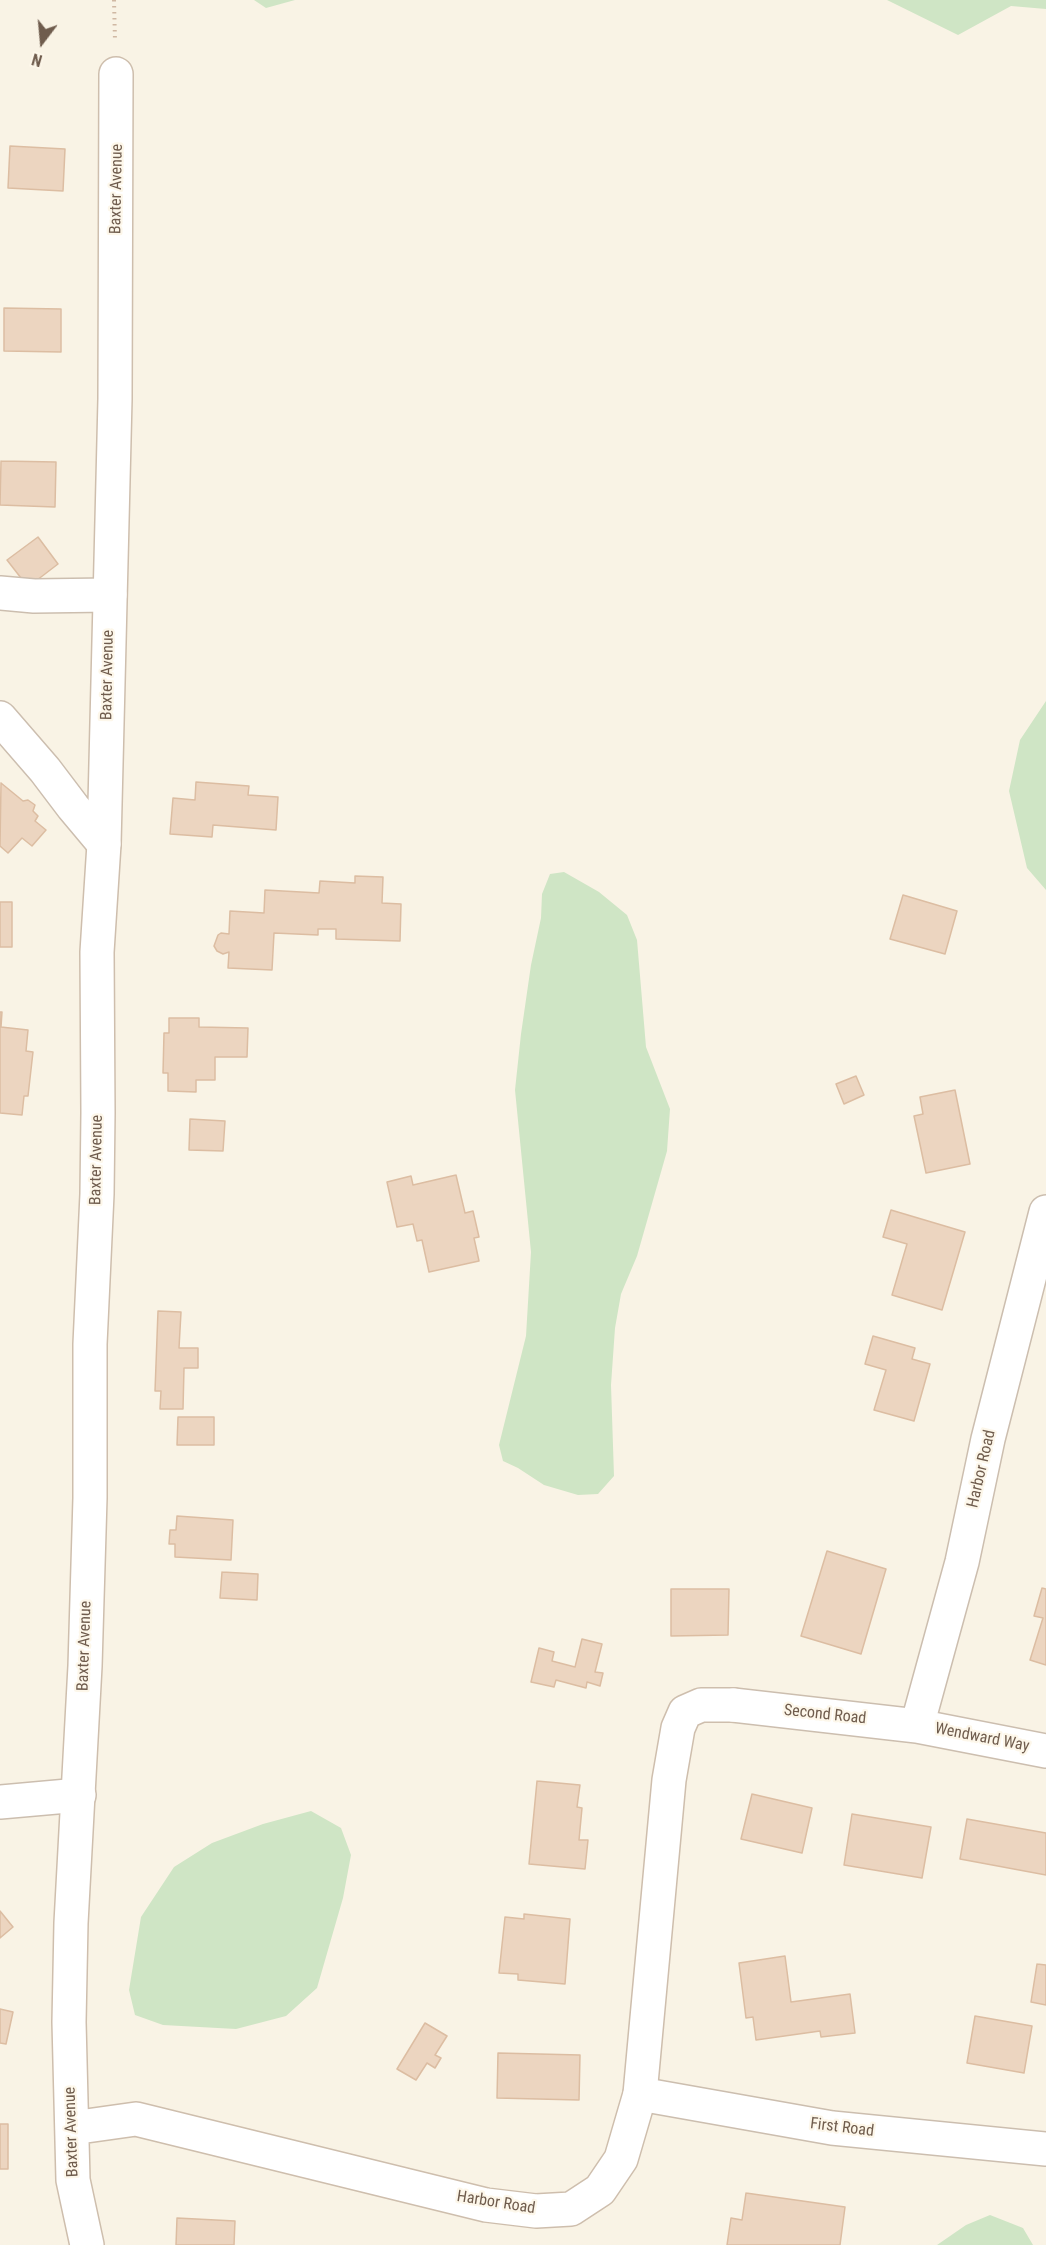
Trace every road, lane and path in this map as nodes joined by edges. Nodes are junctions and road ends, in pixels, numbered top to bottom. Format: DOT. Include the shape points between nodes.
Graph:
graph roads {
  1 [pos="114,0"];
  2 [pos="116,74"];
  3 [pos="0,593"];
  4 [pos="110,595"];
  5 [pos="0,718"];
  6 [pos="104,844"];
  7 [pos="1046,1212"];
  8 [pos="733,1705"];
  9 [pos="917,1726"];
  10 [pos="1046,1751"];
  11 [pos="78,1795"];
  12 [pos="0,1802"];
  13 [pos="640,2094"];
  14 [pos="72,2128"];
  15 [pos="1046,2150"];
  16 [pos="87,2245"];
  1 -- 2 [label="path"];
  2 -- 4 [label="street, Baxter Avenue"];
  3 -- 4 [label="street"];
  4 -- 6 [label="street, Baxter Avenue"];
  5 -- 6 [label="street"];
  6 -- 11 [label="street, Baxter Avenue" via="97,952 97,1194"];
  7 -- 9 [label="street, Harbor Road" via="988,1439 962,1562"];
  8 -- 9 [label="street, Second Road"];
  8 -- 13 [label="street, Harbor Road" via="701,1705 685,1712 678,1728 669,1780"];
  9 -- 10 [label="street, Wendward Way"];
  11 -- 12 [label="street"];
  11 -- 14 [label="street, Baxter Avenue" via="69,2011"];
  13 -- 14 [label="street, Harbor Road" via="621,2159 600,2190 571,2209 536,2211 486,2205 136,2119"];
  13 -- 15 [label="street, First Road" via="832,2128"];
  14 -- 16 [label="street, Baxter Avenue" via="73,2180"];
}
